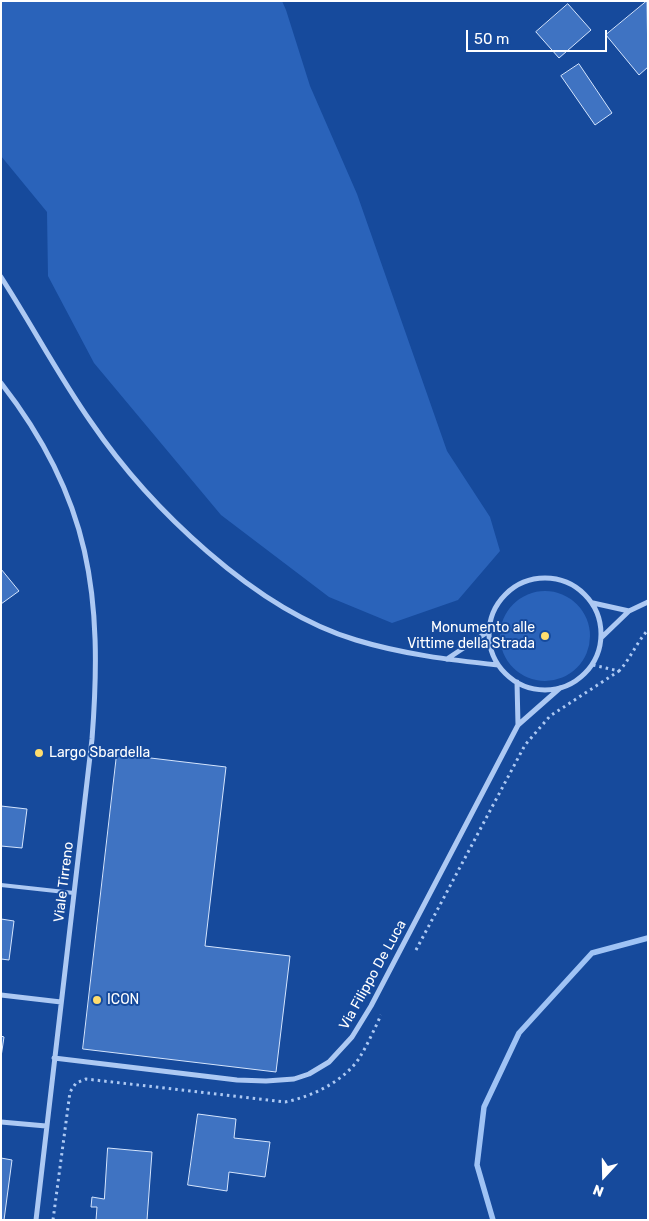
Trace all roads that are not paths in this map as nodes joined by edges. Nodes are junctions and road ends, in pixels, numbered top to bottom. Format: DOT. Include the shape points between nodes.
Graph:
graph roads {
  1 [pos="1,277"];
  2 [pos="1,383"];
  3 [pos="648,602"];
  4 [pos="593,603"];
  5 [pos="629,611"];
  6 [pos="489,631"];
  7 [pos="602,637"];
  8 [pos="446,659"];
  9 [pos="498,664"];
  10 [pos="517,682"];
  11 [pos="560,688"];
  12 [pos="518,725"];
  13 [pos="1,885"];
  14 [pos="74,893"];
  15 [pos="1,995"];
  16 [pos="61,1002"];
  17 [pos="54,1058"];
  18 [pos="1,1122"];
  19 [pos="46,1126"];
  20 [pos="36,1220"];
  1 -- 8 [label="street" via="117,458 212,555 263,594 324,628 355,640"];
  2 -- 14 [label="street, Viale Tirreno" via="29,422 58,473 85,546 94,609 95,700"];
  3 -- 5 [label="street"];
  4 -- 5 [label="street"];
  4 -- 6 [label="street" via="566,581 530,579 501,598 492,614"];
  4 -- 7 [label="street"];
  5 -- 7 [label="street"];
  6 -- 8 [label="street"];
  6 -- 9 [label="street" via="491,648"];
  7 -- 11 [label="street" via="593,665 576,681"];
  8 -- 9 [label="street"];
  9 -- 10 [label="street"];
  10 -- 11 [label="street" via="543,690"];
  10 -- 12 [label="street"];
  11 -- 12 [label="street"];
  12 -- 17 [label="street, Via Filippo De Luca" via="367,1012 349,1041 323,1067 294,1079 259,1081"];
  13 -- 14 [label="lane"];
  14 -- 16 [label="street, Viale Tirreno"];
  15 -- 16 [label="street"];
  16 -- 17 [label="street, Viale Tirreno"];
  17 -- 19 [label="street, Viale Tirreno"];
  18 -- 19 [label="street"];
  19 -- 20 [label="street, Viale Tirreno"];
}
